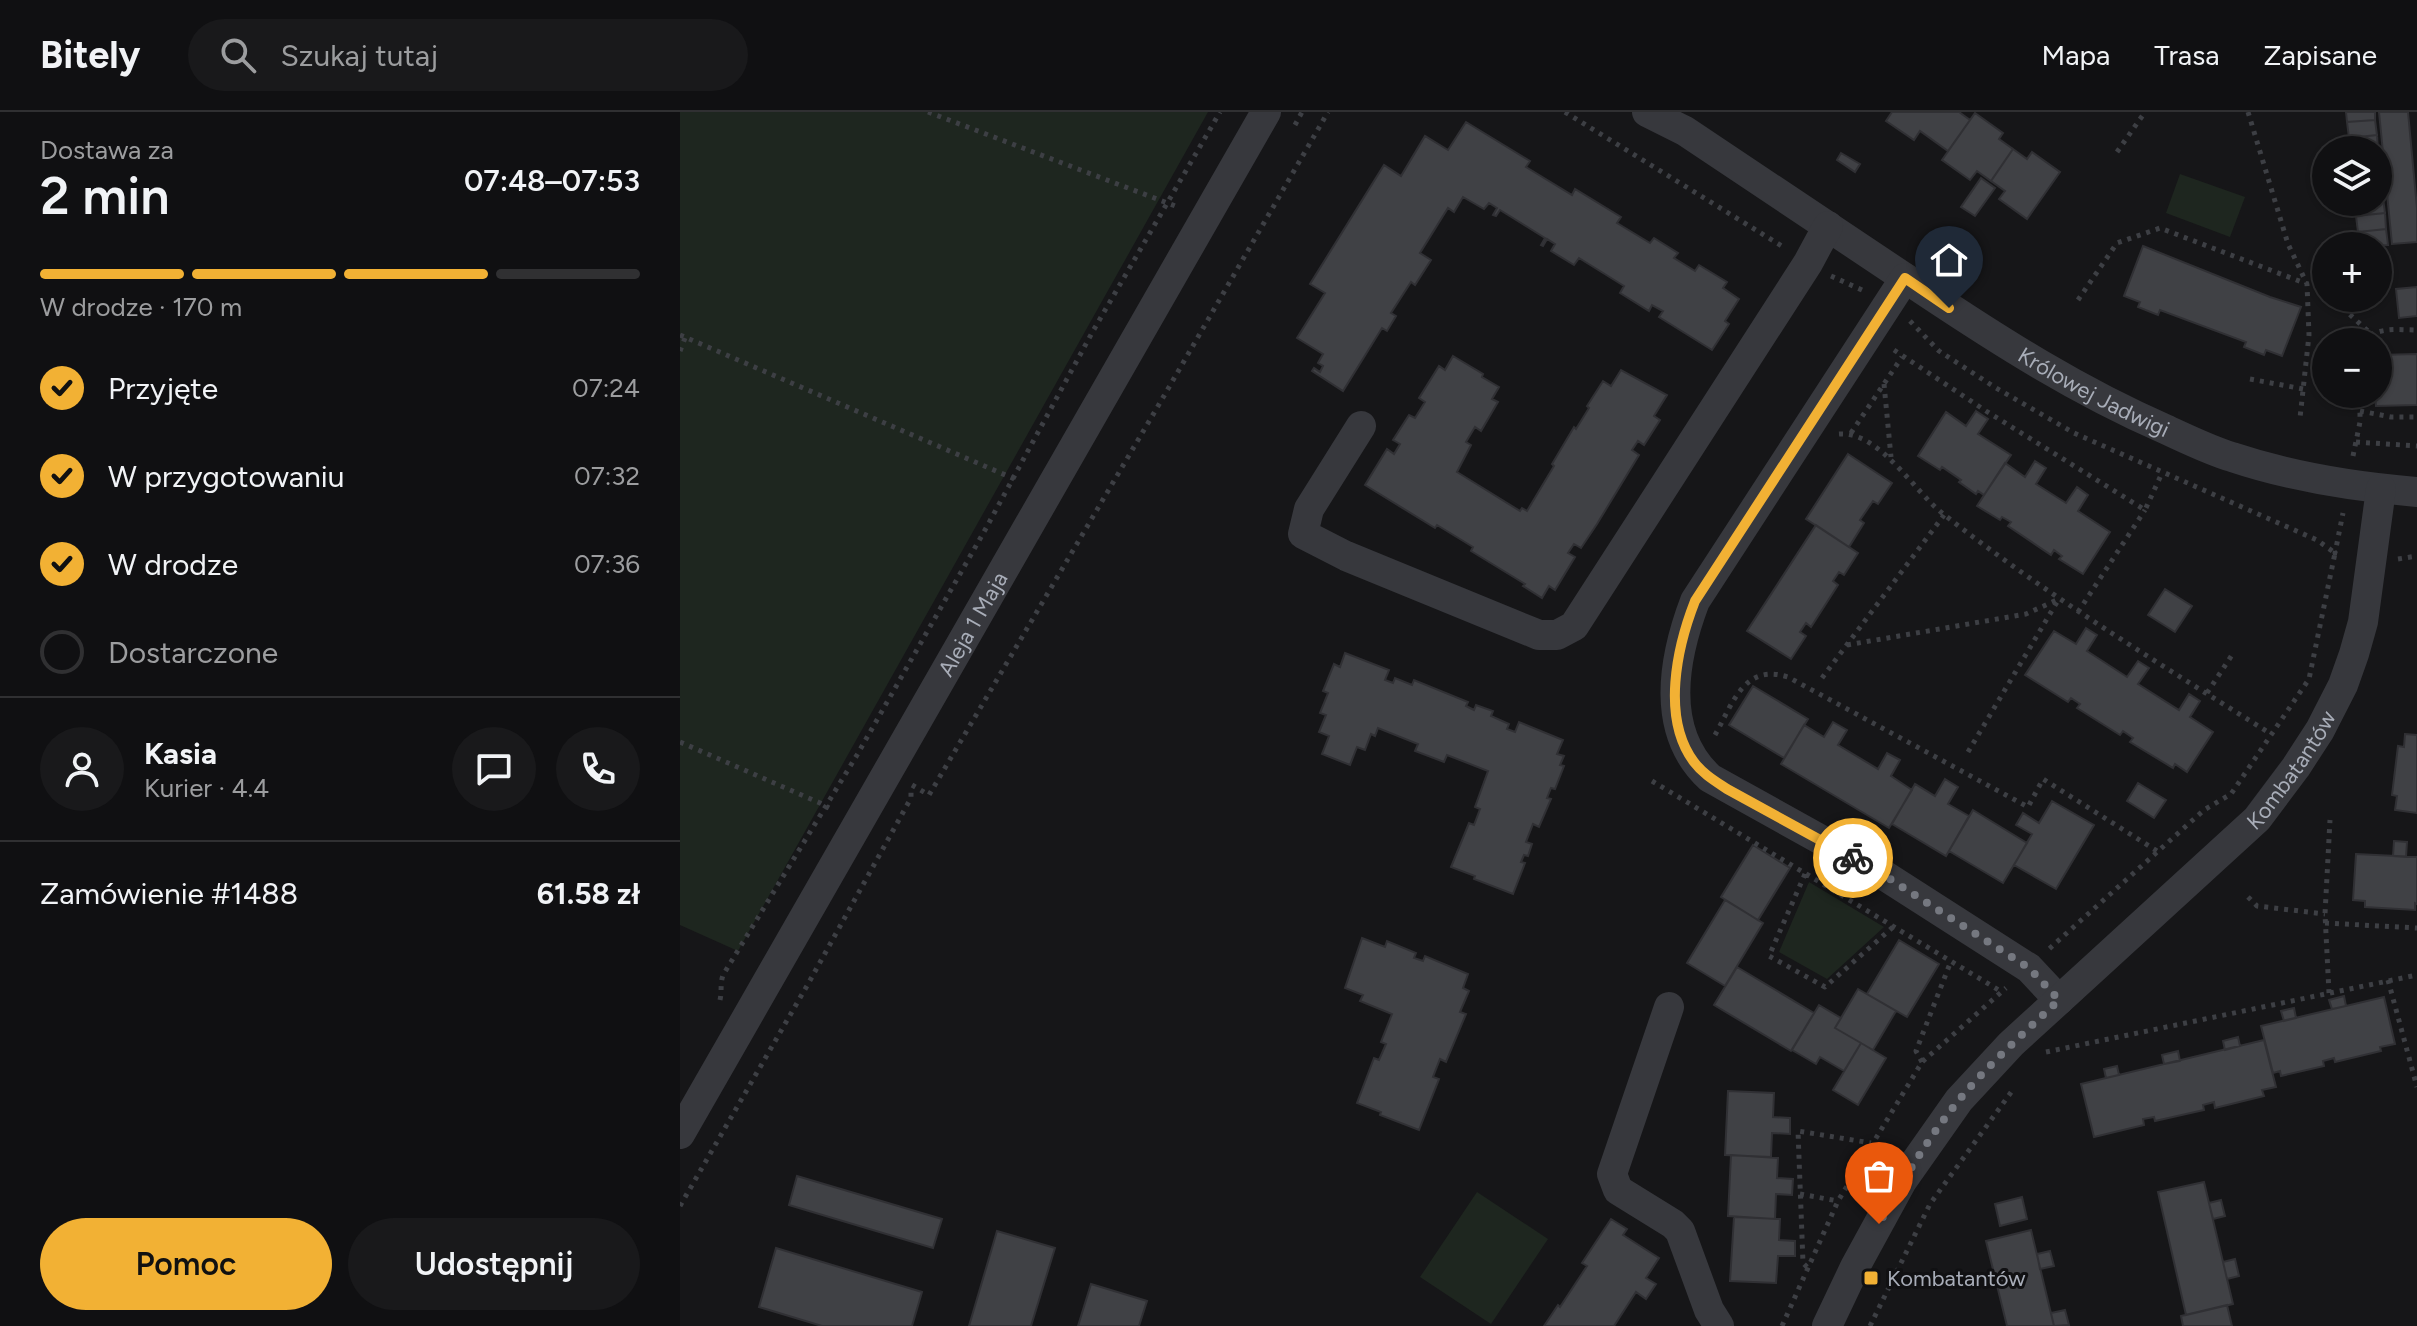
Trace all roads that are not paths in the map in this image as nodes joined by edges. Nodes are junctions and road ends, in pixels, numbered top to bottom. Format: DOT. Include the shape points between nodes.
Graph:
graph roads {
  1 [pos="1266,112"];
  2 [pos="1647,112"];
  3 [pos="1674,122"];
  4 [pos="1828,226"];
  5 [pos="1905,278"];
  6 [pos="1361,426"];
  7 [pos="2381,489"];
  8 [pos="2417,492"];
  9 [pos="2059,1000"];
  10 [pos="1669,1007"];
  11 [pos="680,1134"];
  12 [pos="1719,1326"];
  13 [pos="1827,1326"];
  1 -- 11 [label="street, Aleja 1 Maja"];
  2 -- 3 [label="street, Królowej Jadwigi"];
  3 -- 4 [label="street, Królowej Jadwigi"];
  4 -- 5 [label="street, Królowej Jadwigi"];
  4 -- 6 [label="street" via="1574,626 1557,635 1539,635 1303,534 1309,509"];
  5 -- 7 [label="street, Królowej Jadwigi" via="2017,352 2151,423 2245,461"];
  5 -- 9 [label="street" via="1695,601 1678,658 1676,715 1691,758 1710,778 1879,872 2029,968"];
  7 -- 8 [label="street, Królowej Jadwigi"];
  7 -- 9 [label="street, Kombatantów" via="2363,622 2343,685 2320,730 2257,819"];
  9 -- 13 [label="street, Kombatantów" via="1959,1100 1902,1181"];
  10 -- 12 [label="street" via="1612,1174 1618,1190 1680,1231"];
}
